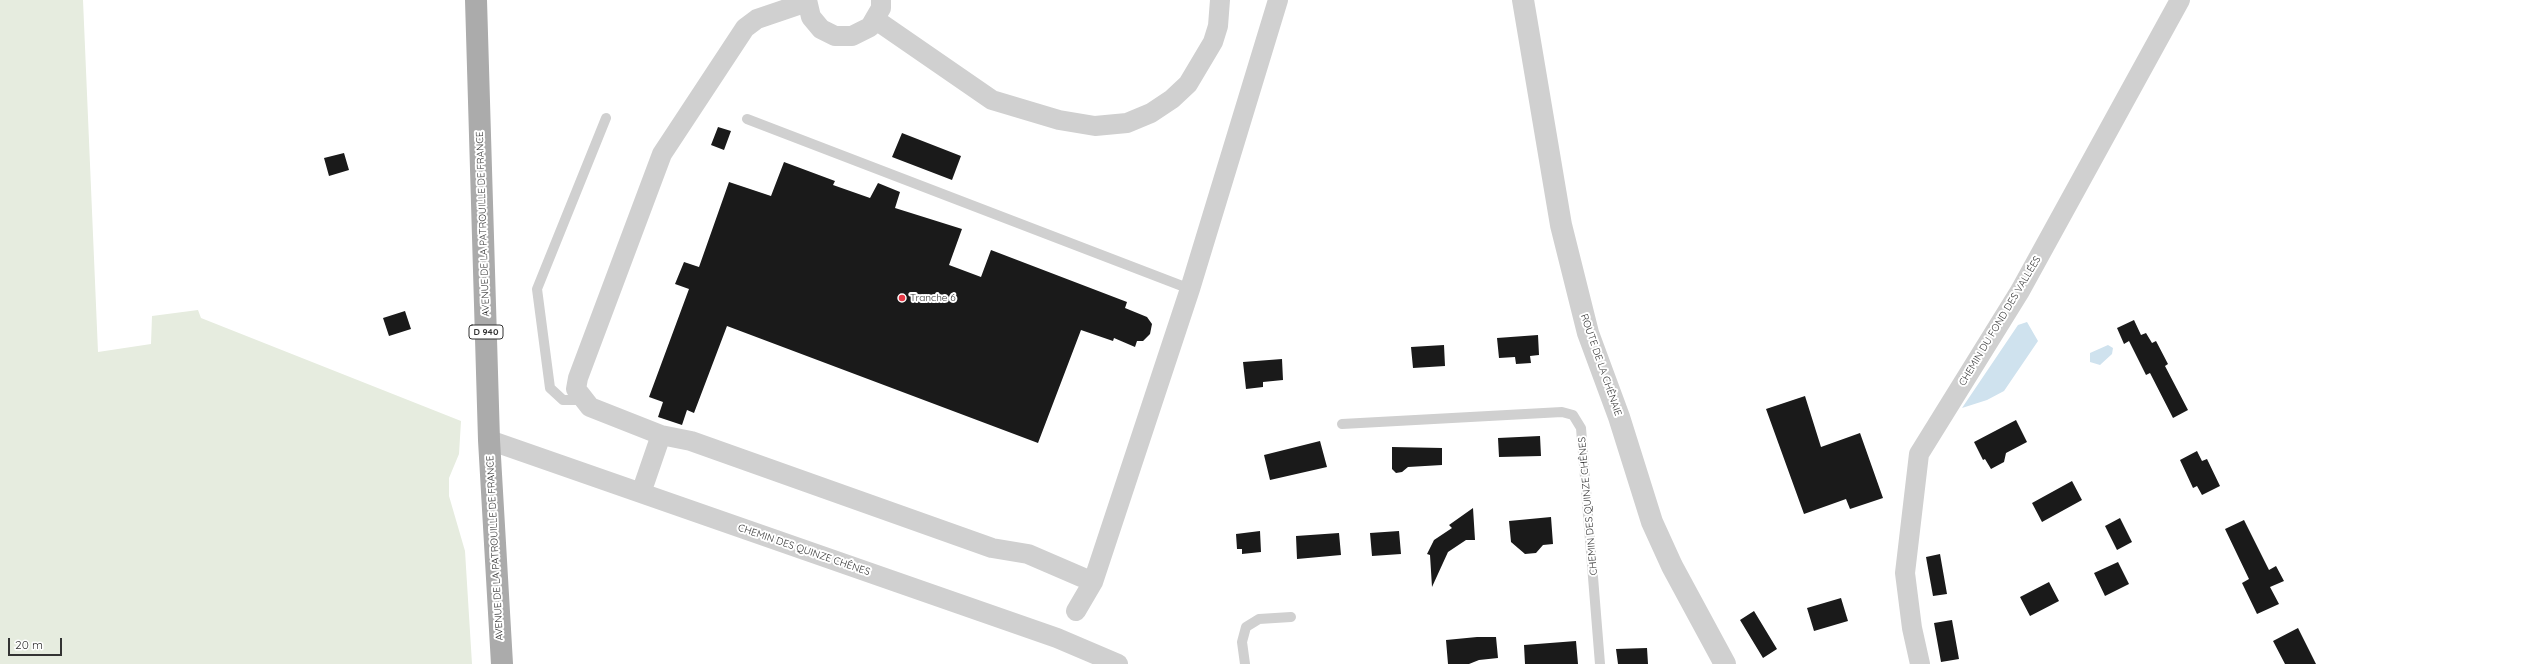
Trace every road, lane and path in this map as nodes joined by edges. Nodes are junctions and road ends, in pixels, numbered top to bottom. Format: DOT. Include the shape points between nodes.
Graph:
graph roads {
  1 [pos="476,0"];
  2 [pos="881,0"];
  3 [pos="1220,0"];
  4 [pos="1278,0"];
  5 [pos="1523,0"];
  6 [pos="2180,0"];
  7 [pos="807,1"];
  8 [pos="876,20"];
  9 [pos="606,118"];
  10 [pos="747,119"];
  11 [pos="1190,289"];
  12 [pos="584,400"];
  13 [pos="1342,424"];
  14 [pos="661,435"];
  15 [pos="490,440"];
  16 [pos="641,493"];
  17 [pos="1093,582"];
  18 [pos="1076,611"];
  19 [pos="1291,617"];
  20 [pos="502,664"];
  21 [pos="1118,664"];
  22 [pos="1245,664"];
  23 [pos="1600,664"];
  24 [pos="1725,664"];
  25 [pos="1920,664"];
  1 -- 15 [label="main road, AVENUE DE LA PATROUILLE DE FRANCE / D 940"];
  2 -- 8 [label="street"];
  3 -- 8 [label="street" via="1213,42 1188,84 1172,99 1150,113 1127,123 1095,126 1059,120 992,100"];
  4 -- 11 [label="street"];
  5 -- 24 [label="street, ROUTE DE LA CHÊNAIE" via="1561,225 1588,333 1652,522 1672,566"];
  6 -- 25 [label="street, CHEMIN DU FOND DES VALLÉES" via="2020,291 1919,454 1905,573 1912,628"];
  7 -- 8 [label="street" via="811,17 821,29 835,36 861,33"];
  7 -- 12 [label="street" via="757,19 745,28 662,154 578,378 576,389"];
  9 -- 12 [label="lane" via="537,289 550,388 563,400"];
  10 -- 11 [label="lane"];
  11 -- 17 [label="street"];
  12 -- 14 [label="street" via="590,407"];
  13 -- 23 [label="lane, CHEMIN DES QUINZE CHÊNES" via="1562,412 1573,415 1581,428"];
  14 -- 16 [label="street"];
  14 -- 17 [label="street" via="691,441 992,548 1028,554"];
  15 -- 16 [label="street, CHEMIN DES QUINZE CHÊNES"];
  15 -- 20 [label="main road, AVENUE DE LA PATROUILLE DE FRANCE / D 940"];
  16 -- 21 [label="street, CHEMIN DES QUINZE CHÊNES" via="1057,638"];
  17 -- 18 [label="street"];
  19 -- 22 [label="lane" via="1260,618 1246,627 1242,642"];
}
